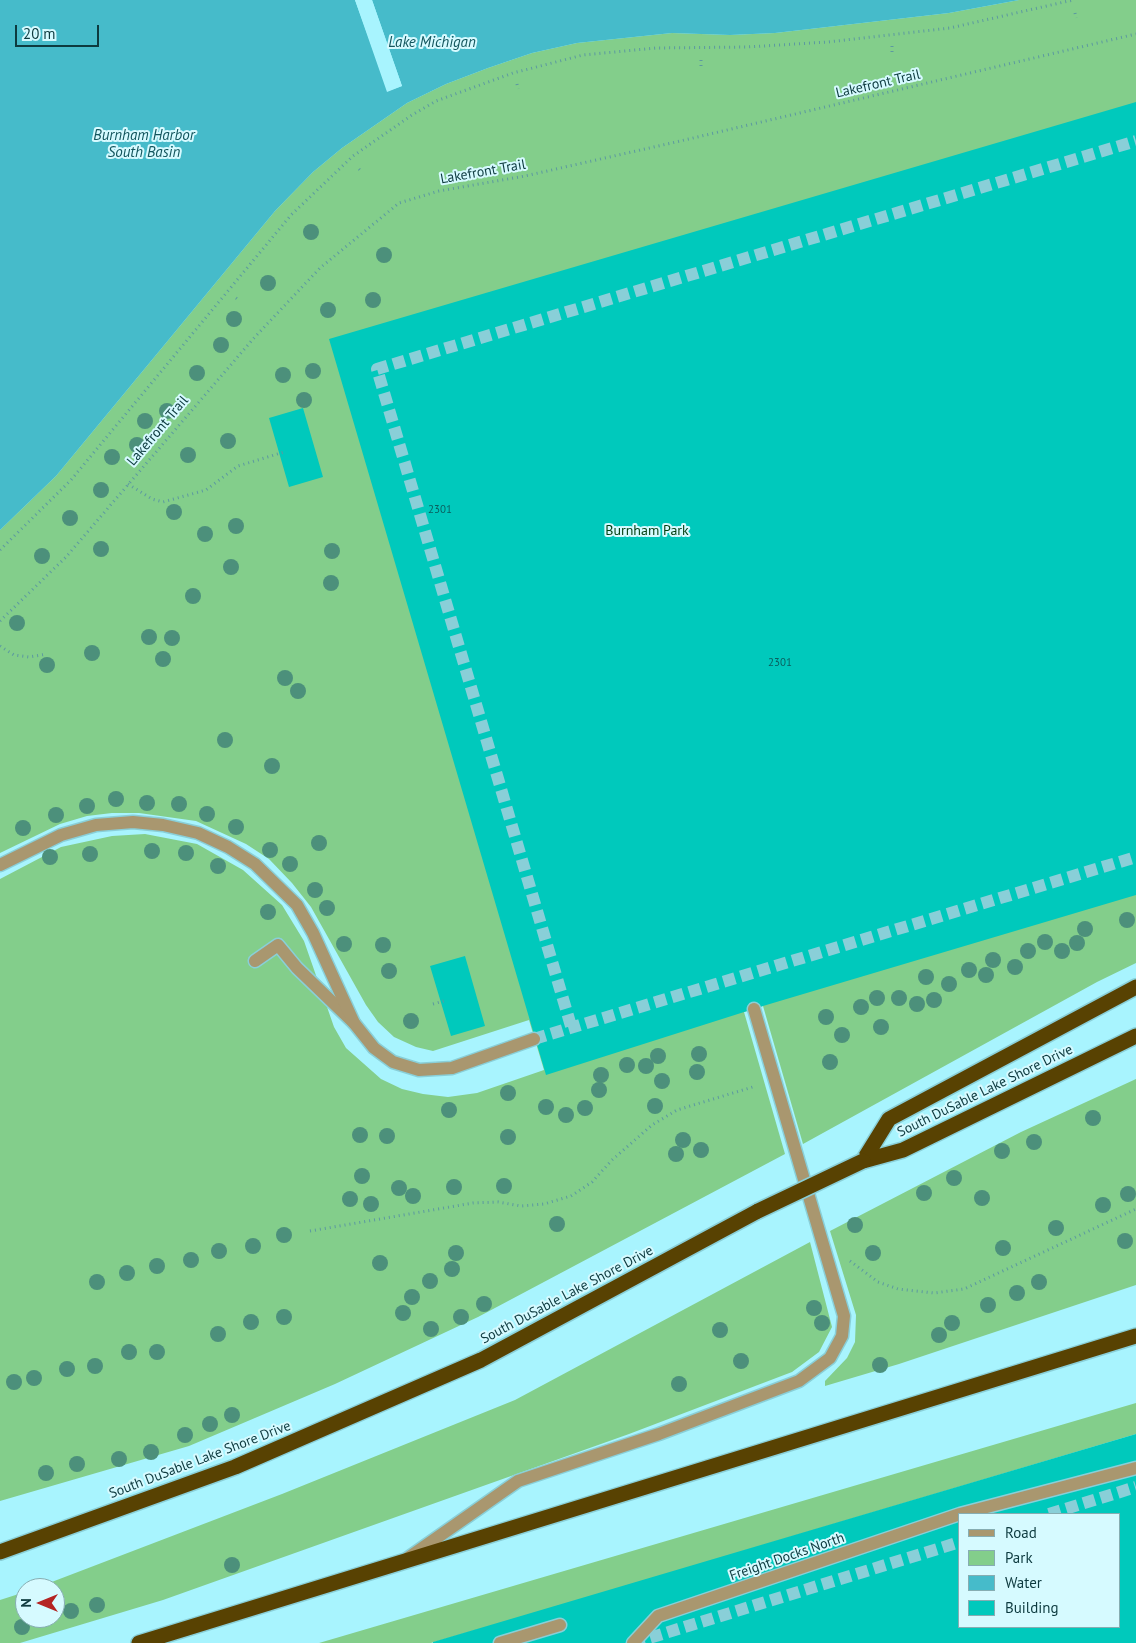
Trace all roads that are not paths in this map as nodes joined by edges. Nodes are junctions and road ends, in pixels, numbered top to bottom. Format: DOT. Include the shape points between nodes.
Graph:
graph roads {
  1 [pos="0,865"];
  2 [pos="255,961"];
  3 [pos="1136,987"];
  4 [pos="754,1009"];
  5 [pos="354,1024"];
  6 [pos="1136,1036"];
  7 [pos="534,1039"];
  8 [pos="863,1161"];
  9 [pos="1136,1336"];
  10 [pos="1136,1468"];
  11 [pos="964,1513"];
  12 [pos="958,1515"];
  13 [pos="0,1552"];
  14 [pos="402,1562"];
  15 [pos="560,1625"];
  16 [pos="162,1639"];
  17 [pos="139,1643"];
  18 [pos="500,1643"];
  19 [pos="633,1643"];
  1 -- 5 [label="street" via="61,835 96,825 140,823 198,833 255,864 297,905"];
  2 -- 5 [label="street" via="278,945"];
  3 -- 8 [label="highway" via="889,1119"];
  4 -- 14 [label="street" via="844,1316 842,1336 830,1358 799,1381 659,1434 518,1482"];
  5 -- 7 [label="street" via="374,1048 393,1062 419,1070 452,1068"];
  6 -- 8 [label="highway, South DuSable Lake Shore Drive" via="903,1150"];
  8 -- 13 [label="highway, South DuSable Lake Shore Drive, bridge" via="758,1211 481,1360 235,1467"];
  9 -- 14 [label="highway"];
  10 -- 11 [label="street, Freight Docks North"];
  12 -- 19 [label="street, Freight Docks North" via="658,1616"];
  14 -- 16 [label="highway"];
  15 -- 18 [label="street"];
  16 -- 17 [label="highway"];
}
